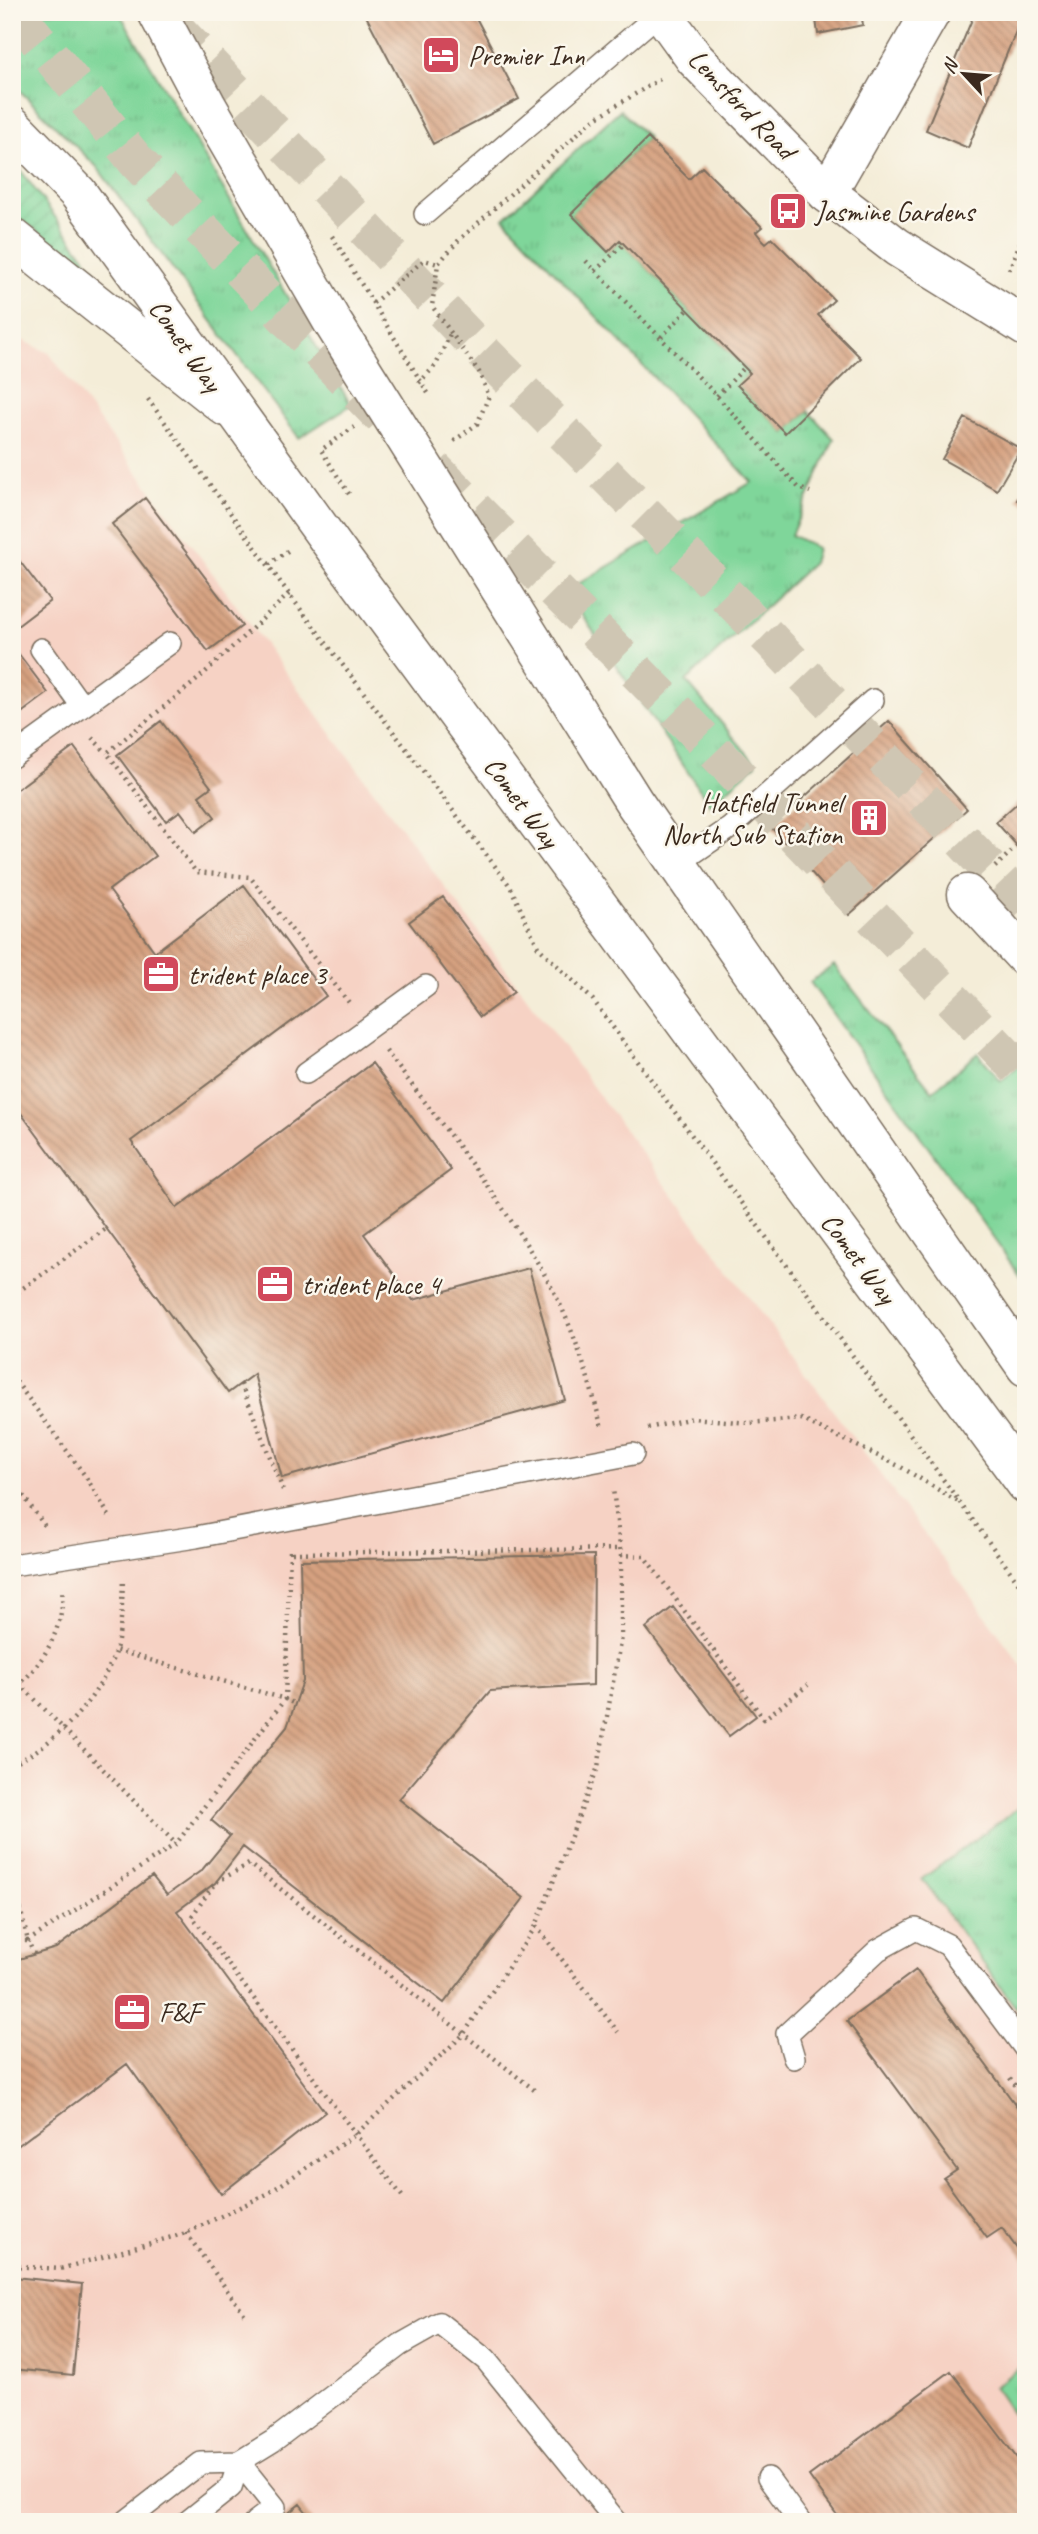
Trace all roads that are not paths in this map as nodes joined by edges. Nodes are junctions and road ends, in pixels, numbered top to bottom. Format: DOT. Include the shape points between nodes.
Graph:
graph roads {
  1 [pos="157,12"];
  2 [pos="661,12"];
  3 [pos="931,12"];
  4 [pos="12,125"];
  5 [pos="827,192"];
  6 [pos="425,214"];
  7 [pos="12,237"];
  8 [pos="1026,327"];
  9 [pos="236,414"];
  10 [pos="170,643"];
  11 [pos="41,649"];
  12 [pos="873,700"];
  13 [pos="81,705"];
  14 [pos="12,757"];
  15 [pos="677,864"];
  16 [pos="967,894"];
  17 [pos="1026,958"];
  18 [pos="426,986"];
  19 [pos="306,1073"];
  20 [pos="1026,1367"];
  21 [pos="633,1454"];
  22 [pos="1026,1485"];
  23 [pos="12,1565"];
  24 [pos="1026,2050"];
  25 [pos="794,2058"];
  26 [pos="239,2462"];
  27 [pos="768,2478"];
  28 [pos="125,2522"];
  29 [pos="187,2522"];
  30 [pos="255,2522"];
  31 [pos="617,2522"];
  32 [pos="800,2522"];
  1 -- 15 [label="main road" via="333,323 626,791"];
  2 -- 5 [label="main road, Lemsford Road" via="695,59"];
  2 -- 6 [label="lane"];
  3 -- 5 [label="main road"];
  4 -- 9 [label="main road, Comet Way" via="78,193"];
  5 -- 8 [label="main road, Lemsford Road" via="897,247"];
  7 -- 9 [label="main road"];
  9 -- 22 [label="main road, Comet Way"];
  10 -- 13 [label="lane"];
  11 -- 13 [label="lane"];
  12 -- 15 [label="lane" via="730,828"];
  13 -- 14 [label="lane"];
  15 -- 20 [label="main road"];
  16 -- 17 [label="main road"];
  18 -- 19 [label="lane"];
  21 -- 23 [label="lane" via="183,1539"];
  24 -- 25 [label="lane" via="948,1945 916,1929 878,1950 787,2035"];
  26 -- 28 [label="lane" via="201,2463"];
  26 -- 29 [label="lane" via="231,2487"];
  26 -- 30 [label="lane" via="275,2507"];
  26 -- 31 [label="lane" via="400,2345 439,2323 486,2360"];
  27 -- 32 [label="lane"];
}
